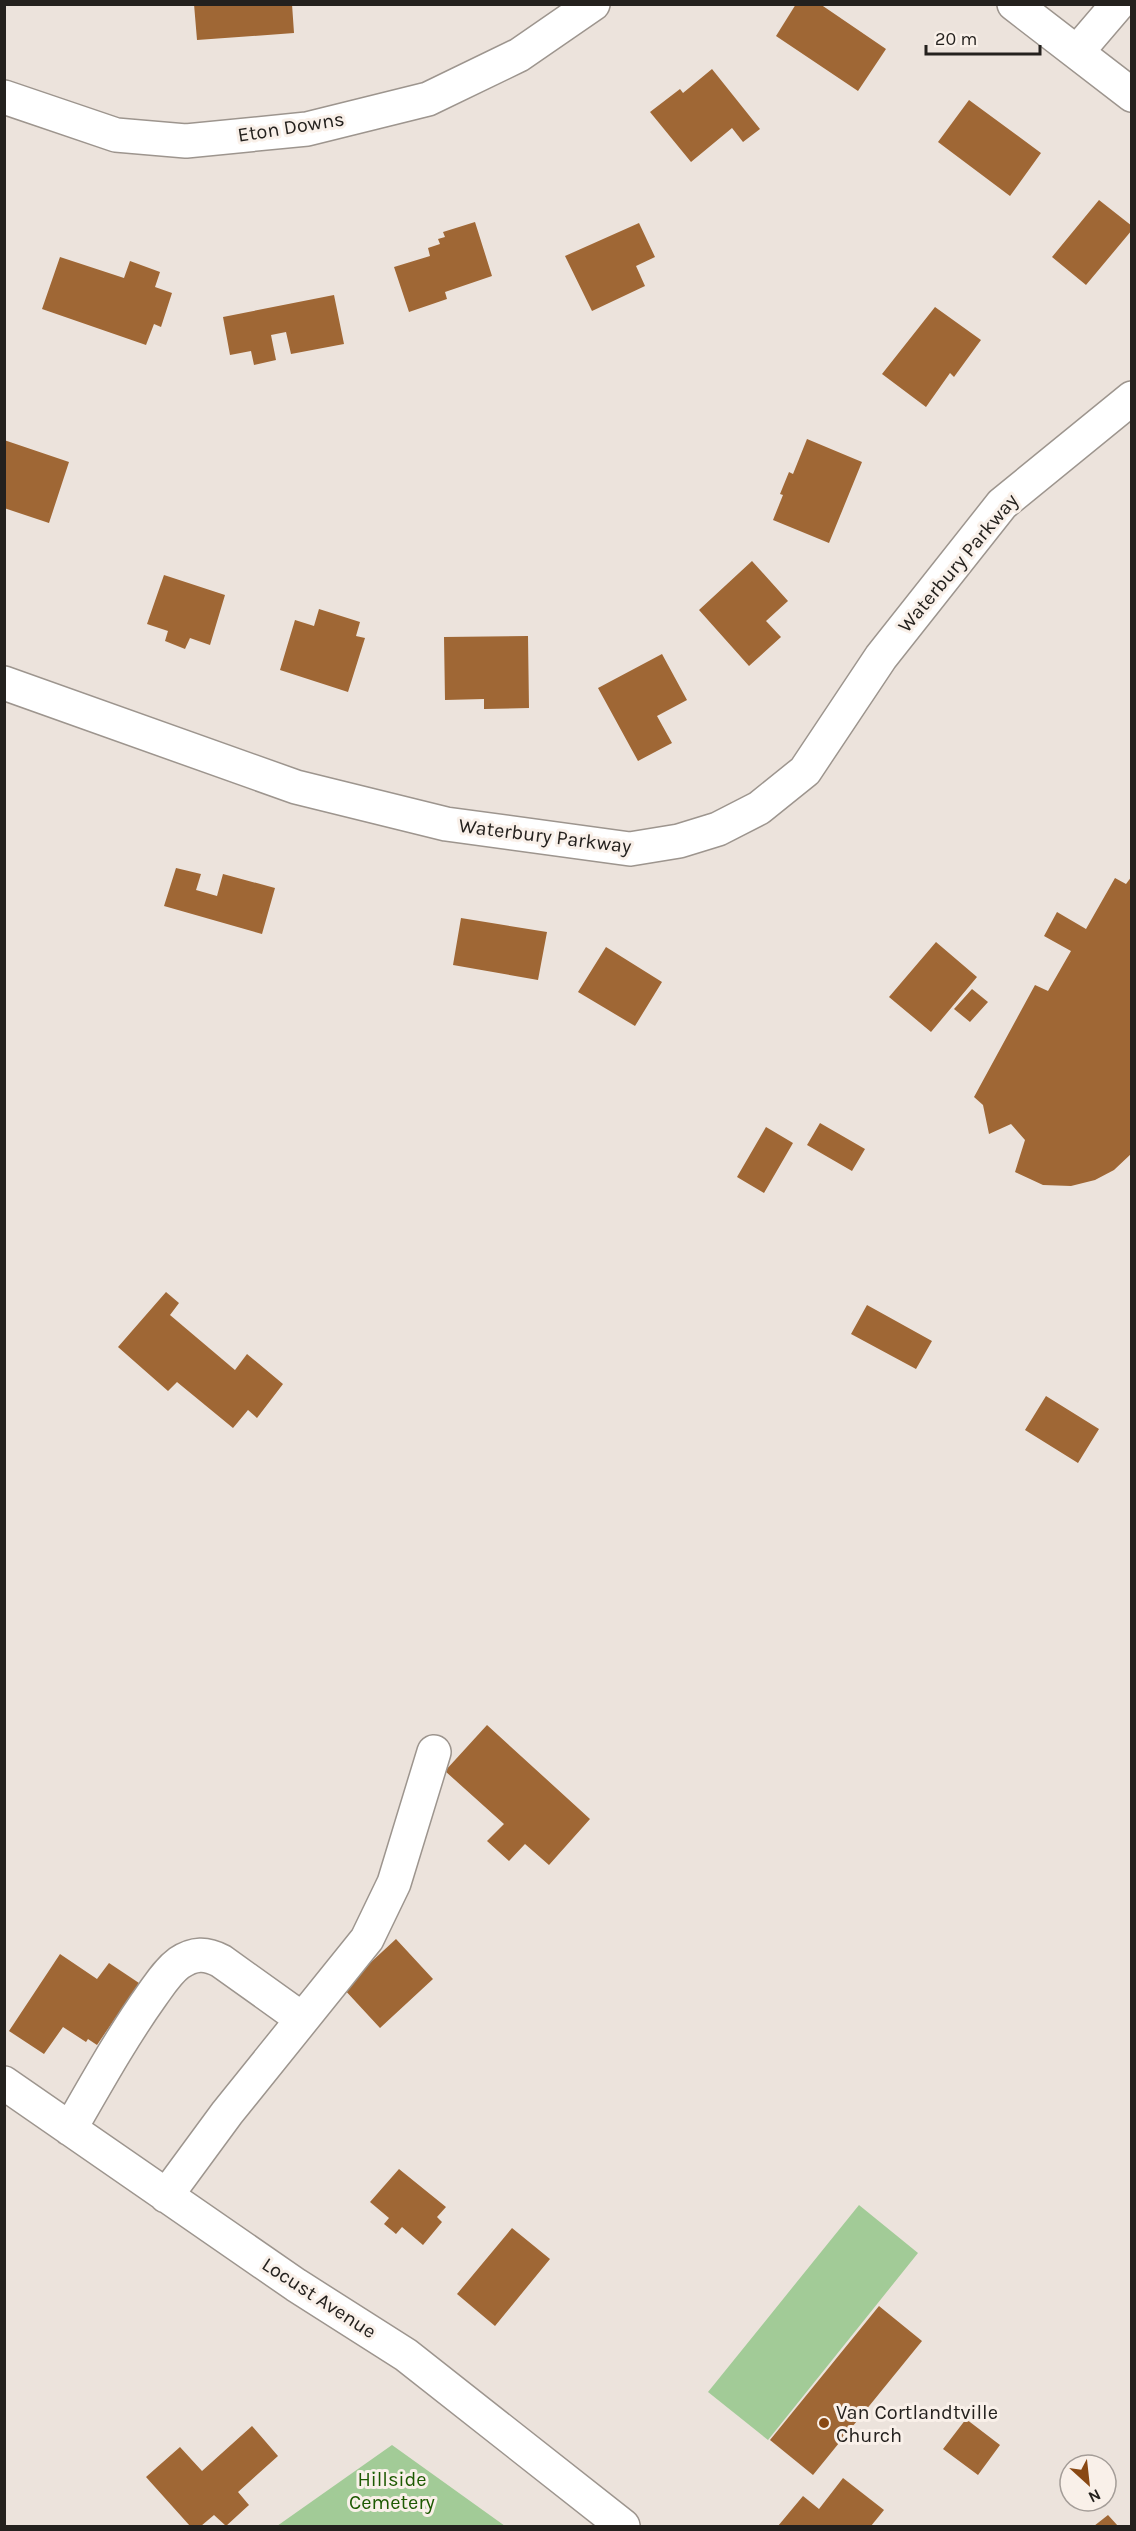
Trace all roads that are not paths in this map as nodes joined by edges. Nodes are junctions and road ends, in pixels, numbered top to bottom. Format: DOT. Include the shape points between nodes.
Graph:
graph roads {
  1 [pos="593,4"];
  2 [pos="1014,4"];
  3 [pos="1118,4"];
  4 [pos="1077,52"];
  5 [pos="1131,95"];
  6 [pos="4,98"];
  7 [pos="1131,398"];
  8 [pos="4,683"];
  9 [pos="434,1752"];
  10 [pos="302,2019"];
  11 [pos="4,2083"];
  12 [pos="69,2129"];
  13 [pos="166,2196"];
  14 [pos="623,2526"];
  1 -- 6 [label="street, Eton Downs" via="519,54 428,99 307,129 186,141 116,135"];
  2 -- 4 [label="street"];
  3 -- 4 [label="street"];
  4 -- 5 [label="street"];
  7 -- 8 [label="street, Waterbury Parkway" via="1002,504 880,657 805,771 759,808 718,830 679,841 630,849 446,824 296,787"];
  9 -- 10 [label="street" via="383,1907 367,1939"];
  10 -- 12 [label="street" via="207,1953 190,1957 164,1978 141,2010"];
  10 -- 13 [label="street"];
  11 -- 12 [label="street, Locust Avenue"];
  12 -- 13 [label="street, Locust Avenue"];
  13 -- 14 [label="street, Locust Avenue" via="406,2355"];
}
